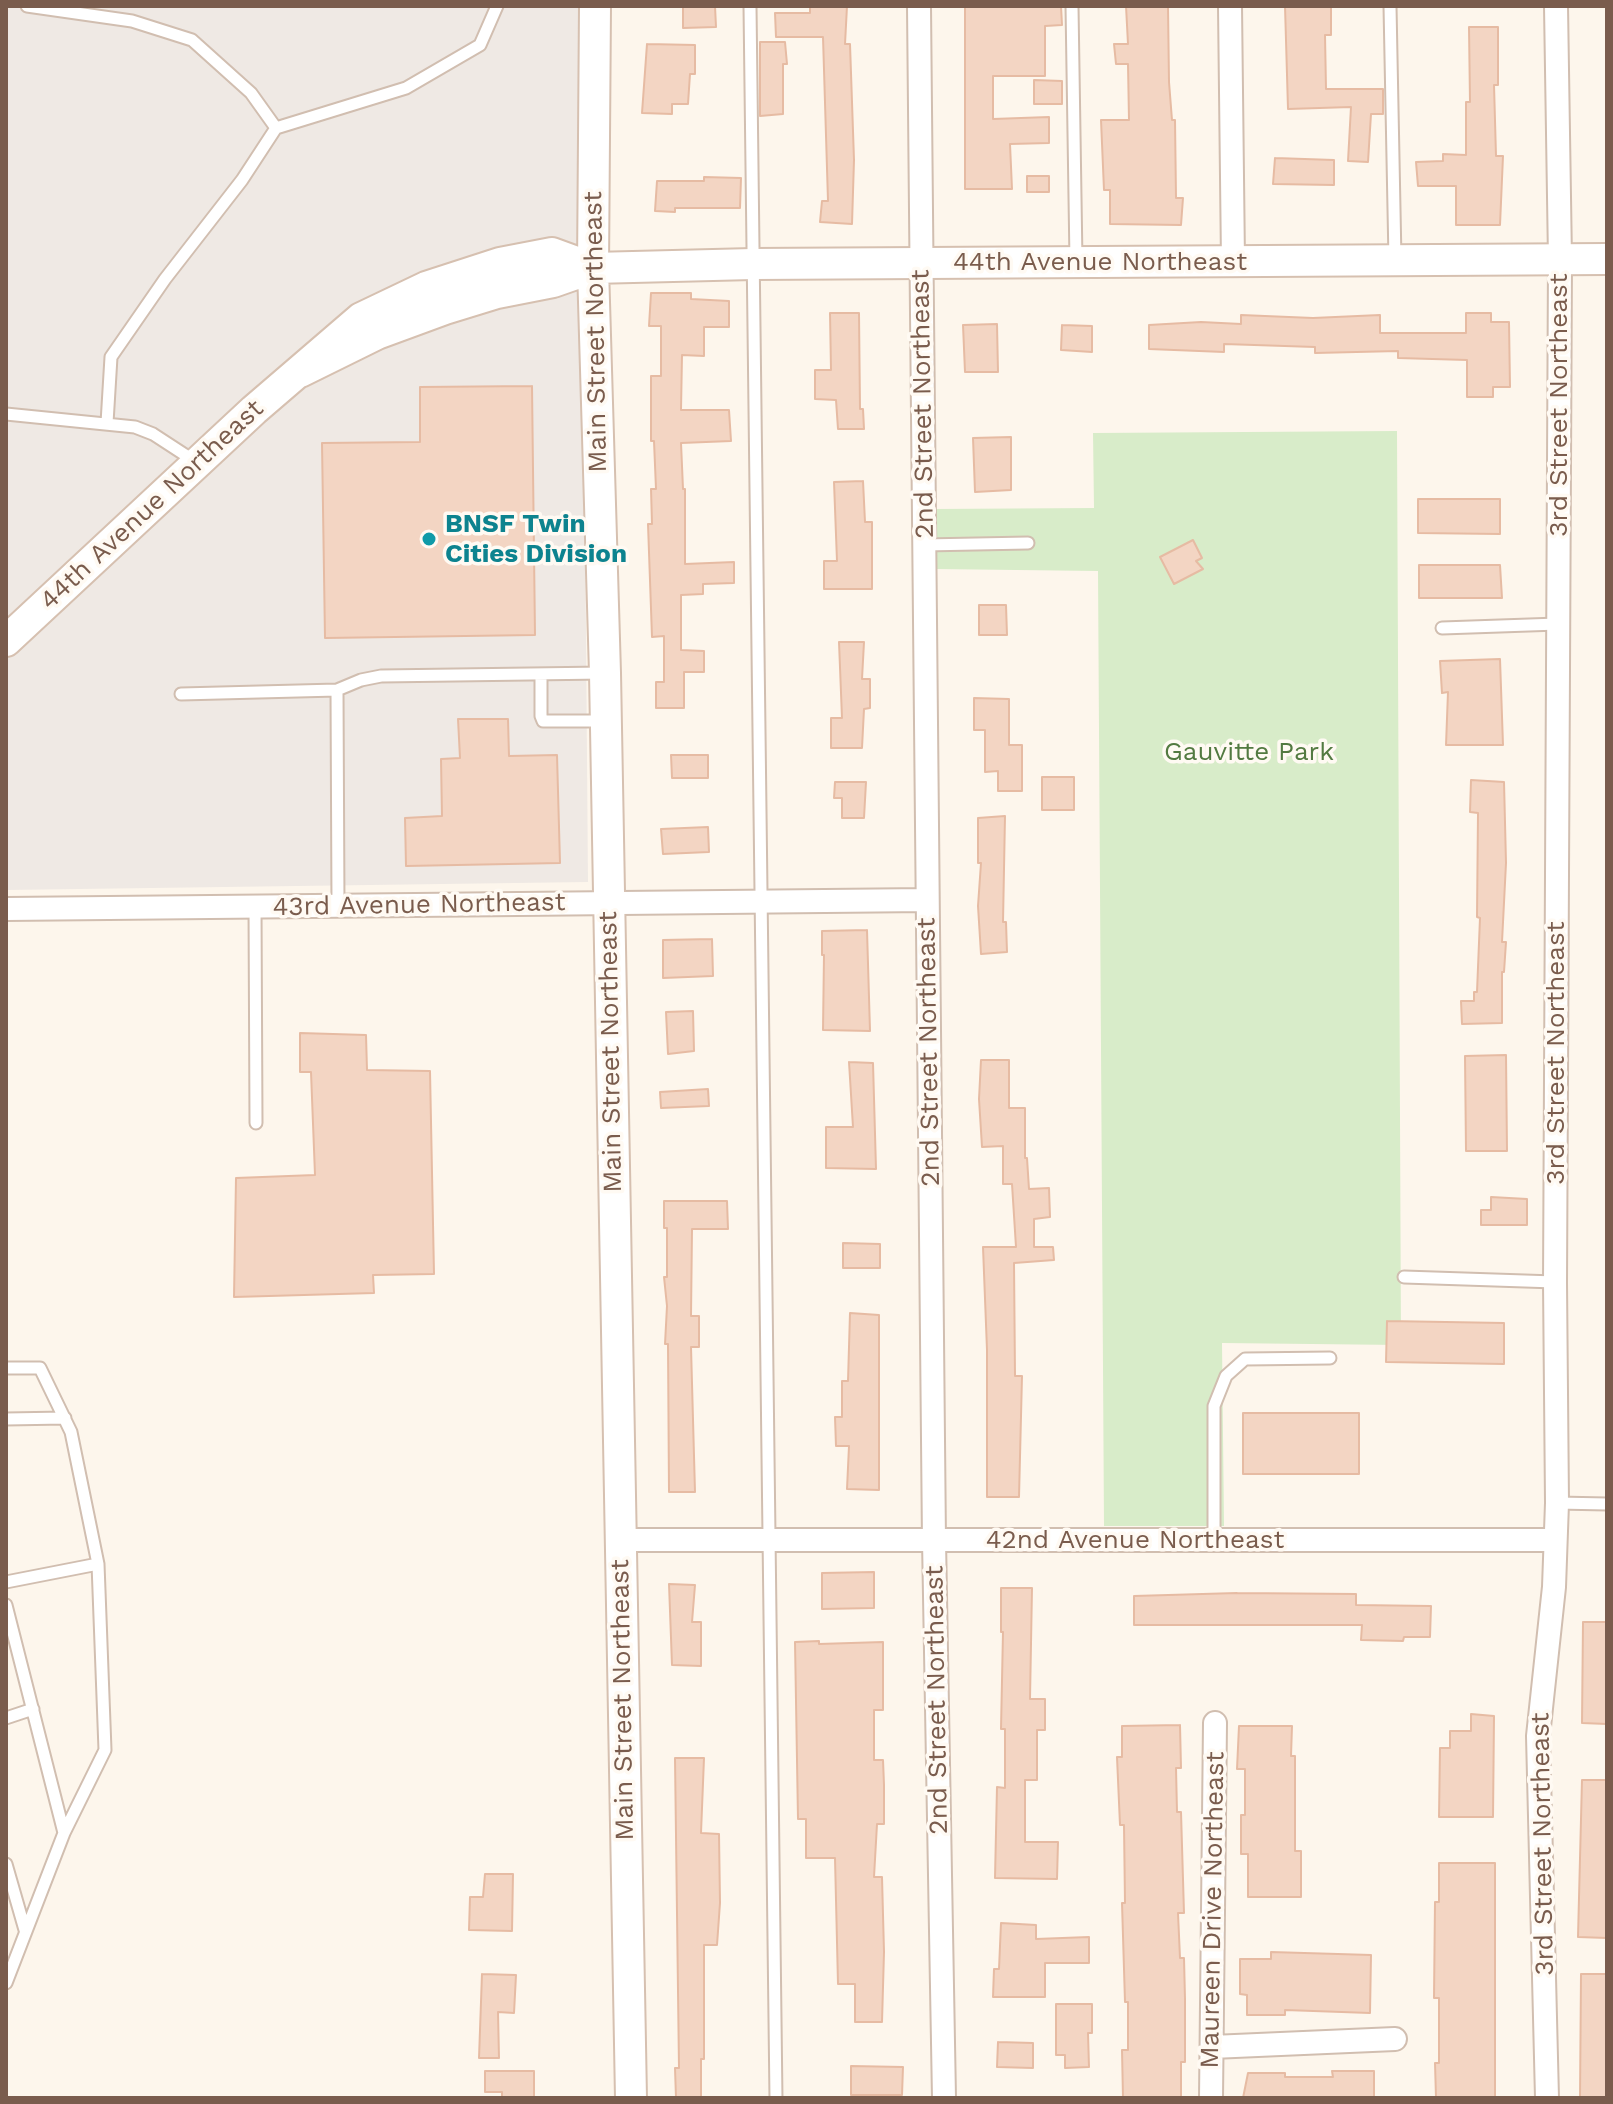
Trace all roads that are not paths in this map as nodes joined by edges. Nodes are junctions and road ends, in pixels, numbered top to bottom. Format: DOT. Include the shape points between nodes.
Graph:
graph roads {
  1 [pos="27,6"];
  2 [pos="497,6"];
  3 [pos="595,6"];
  4 [pos="750,6"];
  5 [pos="919,6"];
  6 [pos="1072,6"];
  7 [pos="1230,6"];
  8 [pos="1390,6"];
  9 [pos="1556,6"];
  10 [pos="276,128"];
  11 [pos="1607,259"];
  12 [pos="1560,260"];
  13 [pos="1395,261"];
  14 [pos="1233,262"];
  15 [pos="921,263"];
  16 [pos="1076,263"];
  17 [pos="753,264"];
  18 [pos="593,268"];
  19 [pos="6,414"];
  20 [pos="107,423"];
  21 [pos="196,462"];
  22 [pos="1028,543"];
  23 [pos="924,545"];
  24 [pos="1558,624"];
  25 [pos="1442,628"];
  26 [pos="6,641"];
  27 [pos="605,673"];
  28 [pos="541,674"];
  29 [pos="337,690"];
  30 [pos="181,694"];
  31 [pos="605,721"];
  32 [pos="927,900"];
  33 [pos="761,901"];
  34 [pos="608,903"];
  35 [pos="255,906"];
  36 [pos="338,906"];
  37 [pos="6,909"];
  38 [pos="256,1123"];
  39 [pos="1404,1277"];
  40 [pos="1555,1282"];
  41 [pos="1330,1358"];
  42 [pos="6,1368"];
  43 [pos="65,1418"];
  44 [pos="6,1419"];
  45 [pos="1557,1503"];
  46 [pos="1607,1504"];
  47 [pos="620,1540"];
  48 [pos="769,1540"];
  49 [pos="934,1540"];
  50 [pos="1214,1540"];
  51 [pos="1554,1540"];
  52 [pos="98,1564"];
  53 [pos="6,1582"];
  54 [pos="6,1605"];
  55 [pos="33,1709"];
  56 [pos="6,1718"];
  57 [pos="1215,1723"];
  58 [pos="64,1833"];
  59 [pos="6,1864"];
  60 [pos="25,1931"];
  61 [pos="6,1983"];
  62 [pos="1395,2039"];
  63 [pos="1212,2047"];
  64 [pos="631,2098"];
  65 [pos="776,2098"];
  66 [pos="944,2098"];
  67 [pos="1211,2098"];
  68 [pos="1547,2098"];
  1 -- 10 [label="lane" via="132,21 192,40 251,93"];
  2 -- 10 [label="lane" via="480,45 406,88"];
  3 -- 18 [label="street, Main Street Northeast"];
  4 -- 17 [label="lane"];
  5 -- 15 [label="street, 2nd Street Northeast"];
  6 -- 16 [label="lane"];
  7 -- 14 [label="street"];
  8 -- 13 [label="lane"];
  9 -- 12 [label="street, 3rd Street Northeast"];
  10 -- 20 [label="lane" via="111,357"];
  11 -- 12 [label="street, 44th Avenue Northeast"];
  12 -- 13 [label="street, 44th Avenue Northeast"];
  12 -- 24 [label="street, 3rd Street Northeast"];
  13 -- 14 [label="street, 44th Avenue Northeast"];
  14 -- 16 [label="street, 44th Avenue Northeast"];
  15 -- 16 [label="street, 44th Avenue Northeast"];
  15 -- 17 [label="street, 44th Avenue Northeast"];
  15 -- 23 [label="street, 2nd Street Northeast"];
  17 -- 18 [label="street, 44th Avenue Northeast"];
  17 -- 33 [label="lane"];
  18 -- 21 [label="street, 44th Avenue Northeast" via="497,293 377,334 300,372"];
  18 -- 27 [label="street, Main Street Northeast"];
  19 -- 20 [label="lane"];
  20 -- 21 [label="lane" via="153,434"];
  21 -- 26 [label="street, 44th Avenue Northeast"];
  22 -- 23 [label="lane"];
  23 -- 32 [label="street, 2nd Street Northeast"];
  24 -- 25 [label="lane"];
  24 -- 40 [label="street, 3rd Street Northeast"];
  27 -- 28 [label="lane"];
  27 -- 31 [label="street, Main Street Northeast"];
  28 -- 29 [label="lane" via="381,676"];
  28 -- 31 [label="lane" via="543,721"];
  29 -- 30 [label="lane"];
  29 -- 36 [label="lane"];
  31 -- 34 [label="street, Main Street Northeast"];
  32 -- 33 [label="street, 43rd Avenue Northeast"];
  32 -- 49 [label="street, 2nd Street Northeast"];
  33 -- 34 [label="street, 43rd Avenue Northeast"];
  33 -- 48 [label="lane"];
  34 -- 36 [label="street, 43rd Avenue Northeast"];
  34 -- 47 [label="street, Main Street Northeast"];
  35 -- 36 [label="street, 43rd Avenue Northeast"];
  35 -- 37 [label="street, 43rd Avenue Northeast"];
  35 -- 38 [label="lane"];
  39 -- 40 [label="lane"];
  40 -- 45 [label="street, 3rd Street Northeast"];
  41 -- 50 [label="lane" via="1245,1359 1226,1376 1214,1406"];
  42 -- 43 [label="lane" via="40,1368"];
  43 -- 44 [label="lane"];
  43 -- 52 [label="lane"];
  45 -- 46 [label="lane"];
  45 -- 51 [label="street, 3rd Street Northeast"];
  47 -- 48 [label="street, 42nd Avenue Northeast"];
  47 -- 64 [label="street, Main Street Northeast"];
  48 -- 49 [label="street, 42nd Avenue Northeast"];
  48 -- 65 [label="lane"];
  49 -- 50 [label="street, 42nd Avenue Northeast"];
  49 -- 66 [label="street, 2nd Street Northeast"];
  50 -- 51 [label="street, 42nd Avenue Northeast"];
  51 -- 68 [label="street, 3rd Street Northeast" via="1538,1736"];
  52 -- 53 [label="lane"];
  52 -- 58 [label="lane" via="105,1750"];
  54 -- 55 [label="lane"];
  55 -- 56 [label="lane"];
  55 -- 58 [label="lane"];
  57 -- 63 [label="street, Maureen Drive Northeast"];
  58 -- 60 [label="lane"];
  59 -- 60 [label="lane"];
  60 -- 61 [label="lane"];
  62 -- 63 [label="street"];
  63 -- 67 [label="street, Maureen Drive Northeast"];
}
